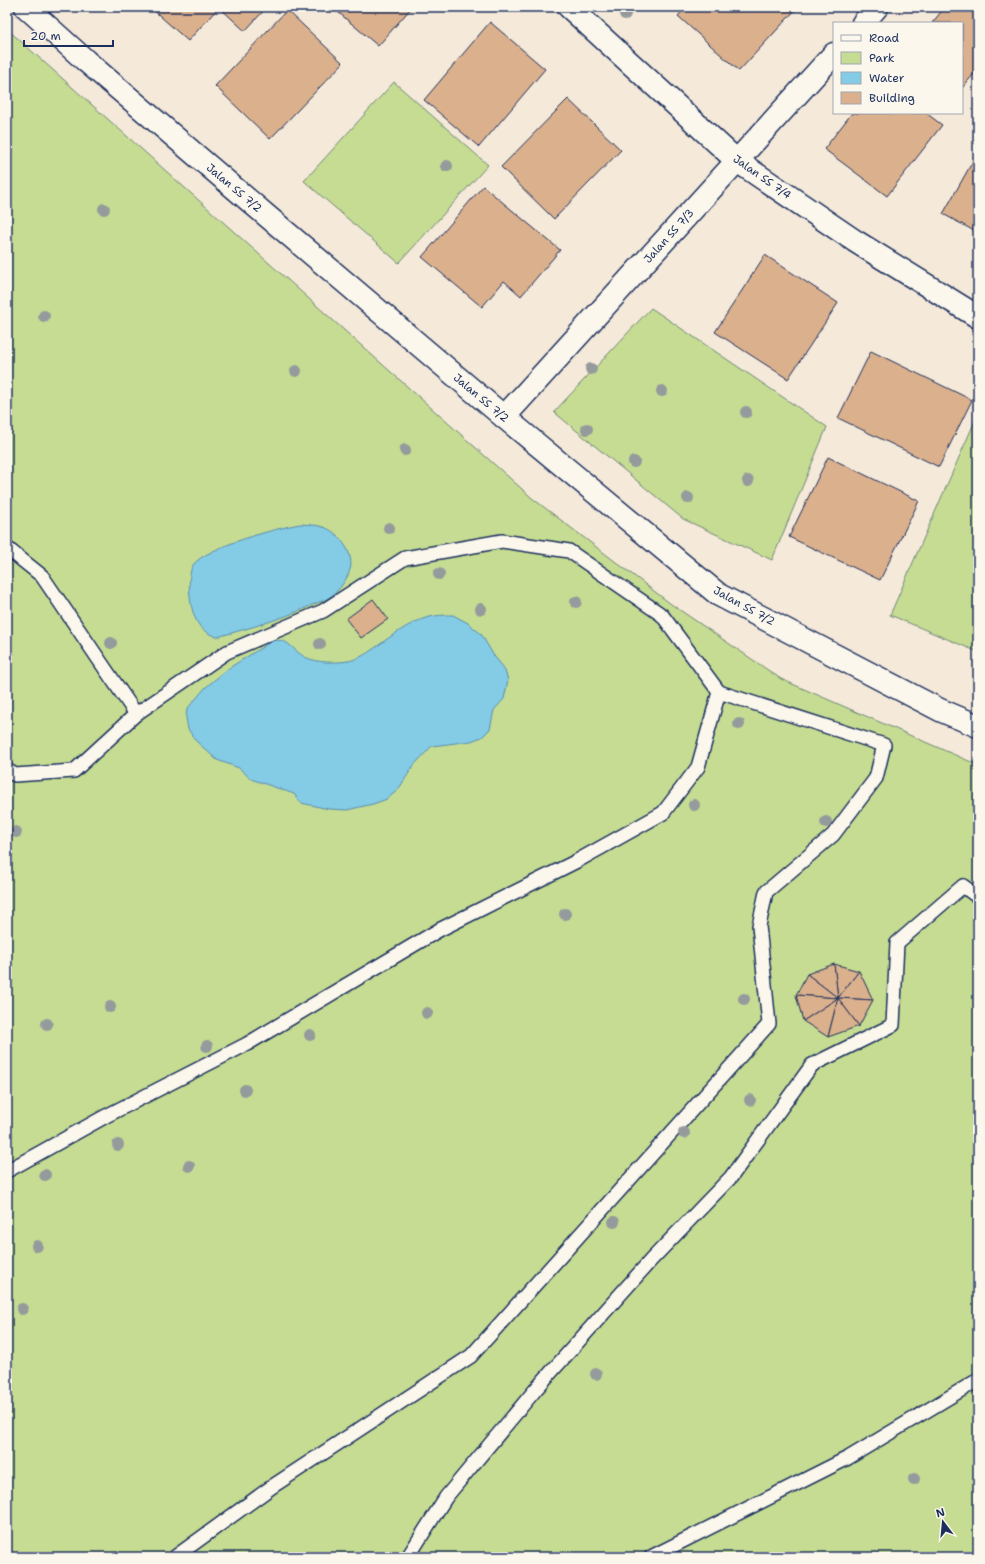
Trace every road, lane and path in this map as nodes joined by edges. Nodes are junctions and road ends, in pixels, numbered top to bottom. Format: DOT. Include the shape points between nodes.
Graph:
graph roads {
  1 [pos="26,7"];
  2 [pos="569,7"];
  3 [pos="877,7"];
  4 [pos="864,22"];
  5 [pos="833,55"];
  6 [pos="737,161"];
  7 [pos="978,316"];
  8 [pos="504,418"];
  9 [pos="7,548"];
  10 [pos="719,692"];
  11 [pos="136,714"];
  12 [pos="978,726"];
  13 [pos="7,770"];
  14 [pos="978,897"];
  15 [pos="7,1171"];
  16 [pos="978,1380"];
  17 [pos="175,1557"];
  18 [pos="408,1557"];
  19 [pos="651,1557"];
  1 -- 8 [label="street, Jalan SS 7/2" via="92,67"];
  2 -- 6 [label="street, Jalan SS 7/4"];
  3 -- 4 [label="street"];
  5 -- 6 [label="street, Jalan SS 7/3"];
  6 -- 7 [label="street, Jalan SS 7/4" via="855,241"];
  6 -- 8 [label="street, Jalan SS 7/3"];
  8 -- 12 [label="street, Jalan SS 7/2" via="719,595 940,710"];
  9 -- 11 [label="lane" via="42,576"];
  10 -- 11 [label="lane" via="662,615 569,552 502,540 405,558 323,611 227,652"];
  10 -- 15 [label="lane" via="698,767 663,813 577,861 439,930 247,1044 106,1116"];
  10 -- 17 [label="lane" via="884,745 876,778 833,835 766,892 759,926 769,1024 470,1356 273,1486"];
  11 -- 13 [label="lane" via="74,771 15,775"];
  14 -- 18 [label="lane" via="963,886 897,943 893,1025 812,1065 731,1177 651,1260 536,1389 446,1497"];
  16 -- 19 [label="lane" via="848,1458"];
}
